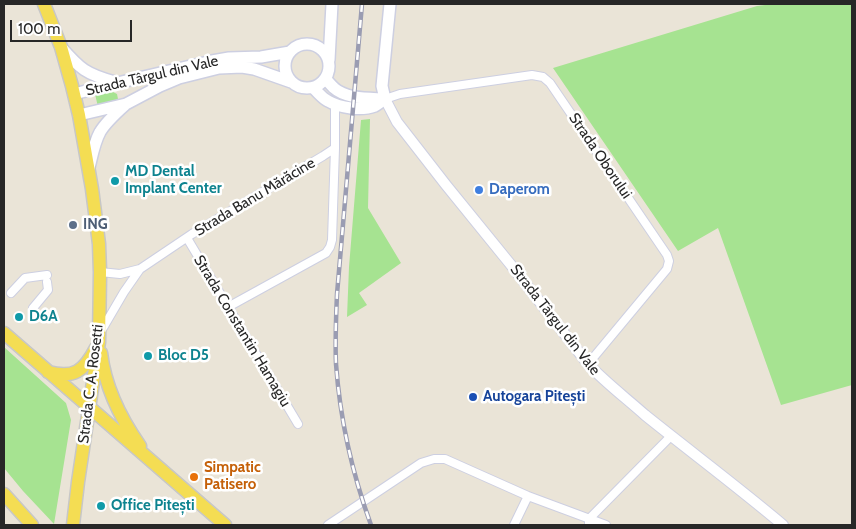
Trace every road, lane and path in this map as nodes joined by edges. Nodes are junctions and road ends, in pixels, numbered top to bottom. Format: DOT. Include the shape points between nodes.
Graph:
graph roads {
  1 [pos="44,4"];
  2 [pos="332,4"];
  3 [pos="390,4"];
  4 [pos="331,26"];
  5 [pos="314,45"];
  6 [pos="61,47"];
  7 [pos="290,52"];
  8 [pos="328,60"];
  9 [pos="326,79"];
  10 [pos="291,82"];
  11 [pos="117,83"];
  12 [pos="313,88"];
  13 [pos="74,94"];
  14 [pos="385,99"];
  15 [pos="126,104"];
  16 [pos="335,105"];
  17 [pos="79,115"];
  18 [pos="335,148"];
  19 [pos="89,169"];
  20 [pos="187,238"];
  21 [pos="140,269"];
  22 [pos="100,272"];
  23 [pos="11,293"];
  24 [pos="34,308"];
  25 [pos="228,308"];
  26 [pos="4,333"];
  27 [pos="99,338"];
  28 [pos="588,364"];
  29 [pos="48,372"];
  30 [pos="89,408"];
  31 [pos="298,424"];
  32 [pos="671,436"];
  33 [pos="152,463"];
  34 [pos="4,494"];
  35 [pos="528,496"];
  36 [pos="589,522"];
  37 [pos="32,525"];
  38 [pos="73,525"];
  39 [pos="225,525"];
  40 [pos="328,525"];
  41 [pos="514,525"];
  42 [pos="606,525"];
  43 [pos="784,525"];
  1 -- 6 [label="main road, Strada C. A. Rosetti"];
  2 -- 4 [label="main road"];
  3 -- 14 [label="main road" via="382,86"];
  4 -- 5 [label="main road"];
  4 -- 8 [label="main road"];
  5 -- 7 [label="main road" via="301,45"];
  5 -- 8 [label="main road"];
  6 -- 11 [label="main road" via="87,72"];
  6 -- 13 [label="main road, Strada C. A. Rosetti"];
  7 -- 10 [label="main road" via="285,71"];
  7 -- 11 [label="main road, Strada Târgul din Vale" via="261,58 212,61"];
  8 -- 9 [label="main road" via="330,66"];
  9 -- 12 [label="main road"];
  9 -- 14 [label="main road" via="333,88 347,94"];
  10 -- 12 [label="main road" via="301,88"];
  10 -- 15 [label="main road, Strada Târgul din Vale" via="254,69 220,68 179,78"];
  11 -- 13 [label="main road, Strada Târgul din Vale"];
  12 -- 16 [label="main road"];
  13 -- 17 [label="main road, Strada C. A. Rosetti"];
  14 -- 16 [label="main road" via="375,106 361,108"];
  14 -- 28 [label="street, Strada Târgul din Vale" via="397,122"];
  14 -- 28 [label="street, Strada Oborului" via="400,94 532,76 543,77 550,83 669,261 667,269"];
  15 -- 17 [label="main road, Strada Târgul din Vale"];
  15 -- 19 [label="main road" via="100,131"];
  16 -- 18 [label="street"];
  17 -- 19 [label="main road, Strada C. A. Rosetti"];
  18 -- 20 [label="street, Strada Banu Mărăcine"];
  18 -- 25 [label="street" via="332,240 326,253"];
  19 -- 22 [label="main road, Strada C. A. Rosetti"];
  20 -- 21 [label="street, Strada Banu Mărăcine"];
  20 -- 25 [label="street, Strada Constantin Hamagiu"];
  21 -- 22 [label="street, Strada Banu Mărăcine" via="120,274"];
  21 -- 27 [label="street, Strada Banu Mărăcine"];
  22 -- 27 [label="main road, Strada C. A. Rosetti"];
  23 -- 24 [label="street" via="25,278 47,278 48,290"];
  25 -- 31 [label="street, Strada Constantin Hamagiu"];
  26 -- 29 [label="main road"];
  27 -- 29 [label="main road" via="92,355 78,371 66,375"];
  27 -- 30 [label="main road, Strada C. A. Rosetti"];
  27 -- 33 [label="main road" via="105,375 119,410"];
  28 -- 32 [label="street, Strada Târgul din Vale"];
  29 -- 30 [label="main road"];
  30 -- 33 [label="main road"];
  30 -- 38 [label="main road, Strada C. A. Rosetti"];
  32 -- 36 [label="street"];
  32 -- 43 [label="street, Strada Târgul din Vale"];
  33 -- 39 [label="main road"];
  34 -- 37 [label="main road"];
  35 -- 36 [label="street"];
  35 -- 40 [label="street" via="445,459 434,459 421,463"];
  35 -- 41 [label="street"];
  36 -- 42 [label="street"];
}
